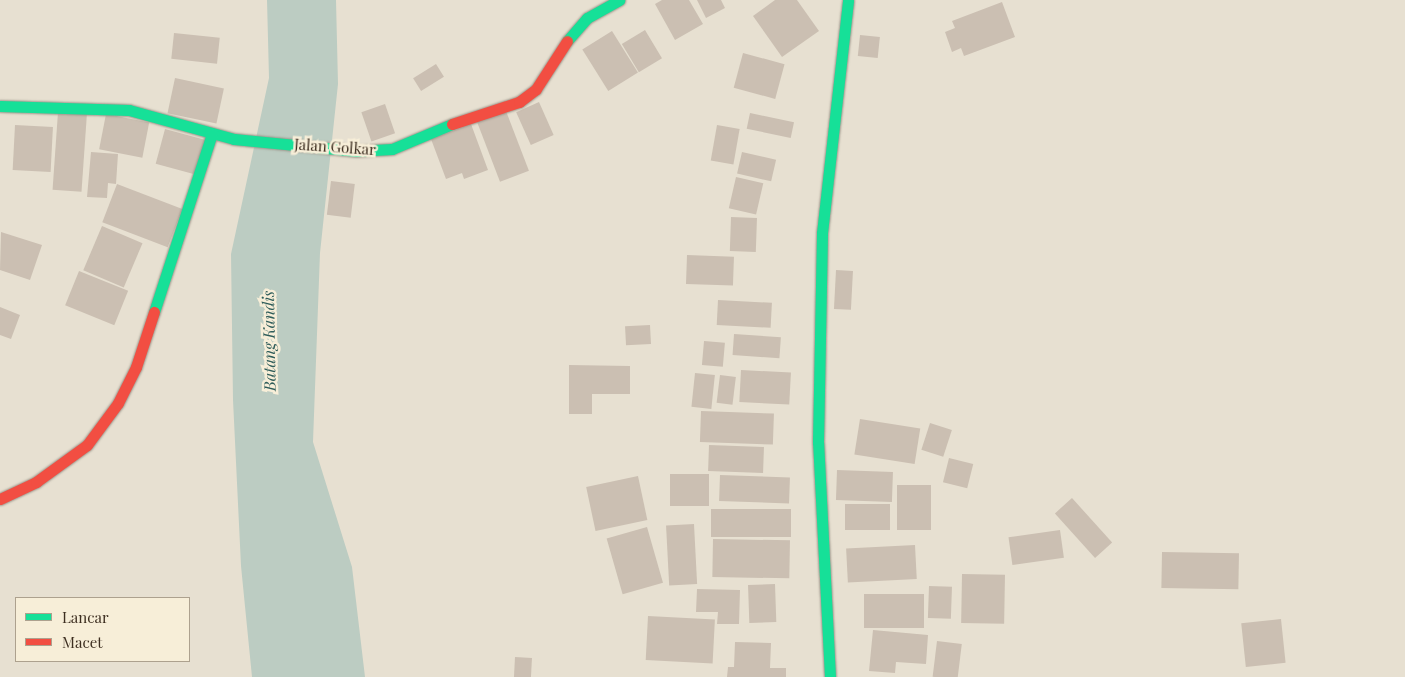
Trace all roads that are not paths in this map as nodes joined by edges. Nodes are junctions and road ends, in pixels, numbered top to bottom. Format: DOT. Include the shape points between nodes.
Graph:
graph roads {
  1 [pos="619,0"];
  2 [pos="848,0"];
  3 [pos="0,106"];
  4 [pos="212,134"];
  5 [pos="0,500"];
  6 [pos="830,677"];
  1 -- 4 [label="street, Jalan Golkar" via="587,18 573,31 536,89 519,102 445,126 392,149 356,151"];
  2 -- 6 [label="street" via="822,233 818,442"];
  3 -- 4 [label="street, Jalan Golkar" via="130,110"];
  4 -- 5 [label="street" via="136,367 118,403 87,445 36,482"];
}
